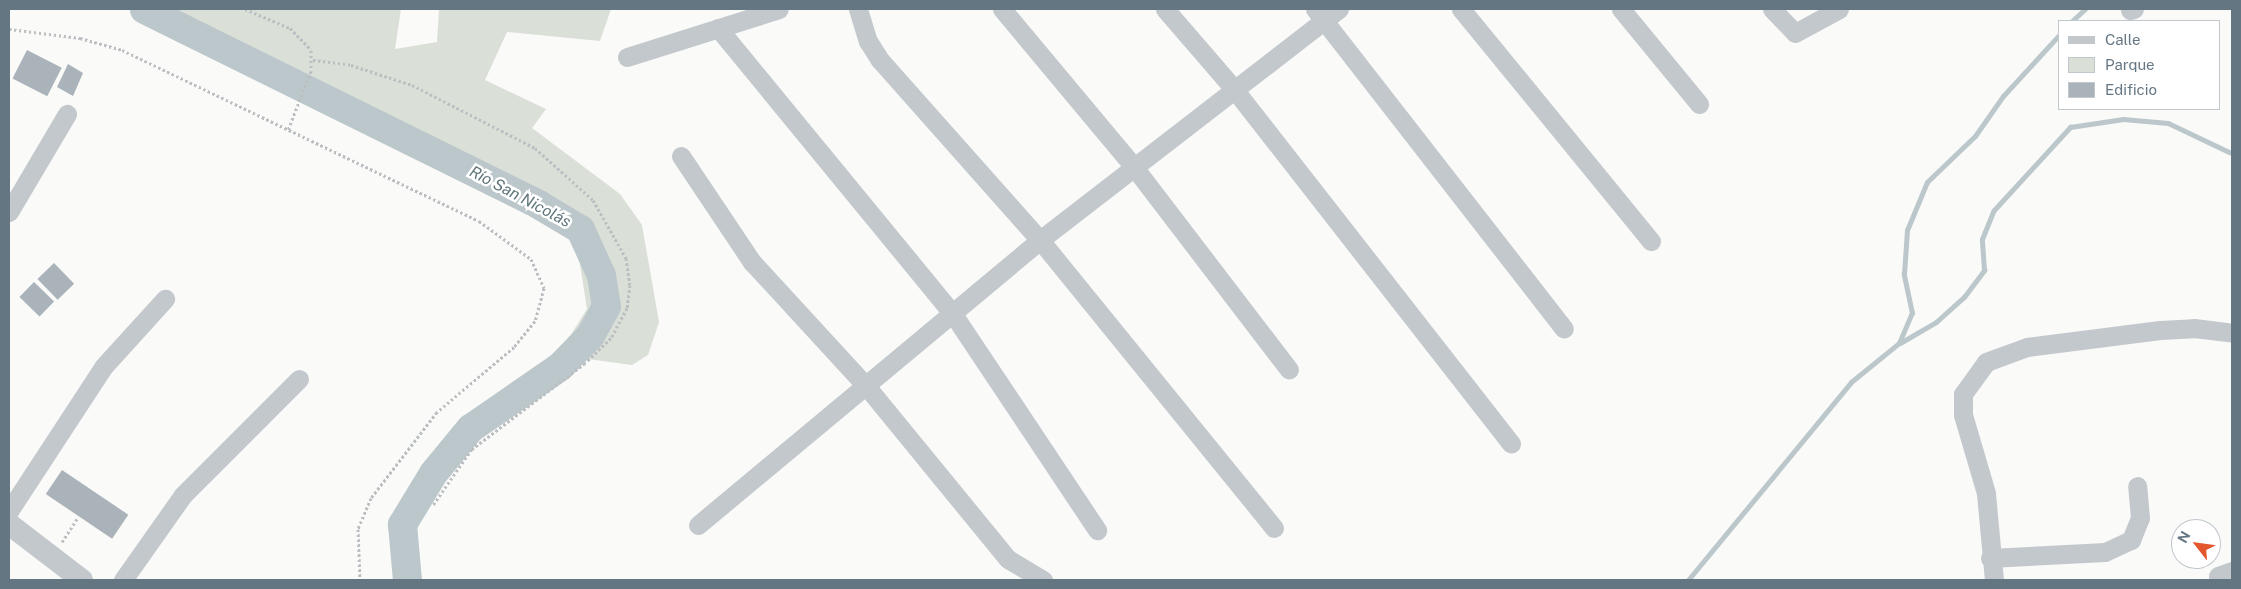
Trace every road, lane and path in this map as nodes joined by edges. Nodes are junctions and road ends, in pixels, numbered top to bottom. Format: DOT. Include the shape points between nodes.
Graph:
graph roads {
  1 [pos="245,9"];
  2 [pos="779,9"];
  3 [pos="858,9"];
  4 [pos="1002,9"];
  5 [pos="1165,9"];
  6 [pos="1461,9"];
  7 [pos="1620,9"];
  8 [pos="1772,9"];
  9 [pos="1839,9"];
  10 [pos="1326,12"];
  11 [pos="718,28"];
  12 [pos="9,29"];
  13 [pos="627,57"];
  14 [pos="313,60"];
  15 [pos="1234,89"];
  16 [pos="1699,104"];
  17 [pos="67,114"];
  18 [pos="288,130"];
  19 [pos="681,156"];
  20 [pos="1134,167"];
  21 [pos="9,212"];
  22 [pos="1040,240"];
  23 [pos="1651,241"];
  24 [pos="165,299"];
  25 [pos="953,314"];
  26 [pos="1564,329"];
  27 [pos="2232,333"];
  28 [pos="1289,370"];
  29 [pos="299,379"];
  30 [pos="867,387"];
  31 [pos="1511,444"];
  32 [pos="2137,486"];
  33 [pos="433,505"];
  34 [pos="9,511"];
  35 [pos="78,517"];
  36 [pos="9,524"];
  37 [pos="698,525"];
  38 [pos="1274,528"];
  39 [pos="1097,530"];
  40 [pos="58,549"];
  41 [pos="1990,558"];
  42 [pos="82,580"];
  43 [pos="123,580"];
  44 [pos="360,580"];
  45 [pos="1043,580"];
  46 [pos="1994,580"];
  1 -- 14 [label="path" via="301,36"];
  2 -- 11 [label="street"];
  3 -- 22 [label="street" via="868,41 880,60"];
  4 -- 20 [label="street"];
  5 -- 15 [label="street"];
  6 -- 23 [label="street"];
  7 -- 16 [label="street"];
  8 -- 9 [label="street" via="1795,33"];
  10 -- 15 [label="street"];
  10 -- 26 [label="street"];
  11 -- 13 [label="street"];
  11 -- 25 [label="street"];
  12 -- 18 [label="path" via="80,38 122,50"];
  14 -- 18 [label="path" via="310,77"];
  14 -- 33 [label="path" via="351,66 412,85 482,117 535,148 593,200 626,258 630,285 627,308 611,338 585,363 472,449"];
  15 -- 20 [label="street"];
  15 -- 31 [label="street"];
  17 -- 21 [label="street"];
  18 -- 44 [label="path" via="498,232 531,260 544,288 541,310 526,335 437,412 370,498 358,529"];
  19 -- 30 [label="street" via="752,262"];
  20 -- 22 [label="street"];
  20 -- 28 [label="street"];
  22 -- 25 [label="street"];
  22 -- 38 [label="street"];
  24 -- 34 [label="street" via="104,366"];
  25 -- 30 [label="street"];
  25 -- 39 [label="street"];
  27 -- 41 [label="street" via="2194,328 2160,330 2027,347 1986,362 1963,394 1963,415 1986,492"];
  29 -- 43 [label="street" via="183,495"];
  30 -- 37 [label="street"];
  30 -- 45 [label="street" via="1008,559"];
  32 -- 41 [label="street" via="2140,518 2131,540 2105,552"];
  35 -- 40 [label="path"];
  36 -- 42 [label="street"];
  41 -- 46 [label="street"];
}
